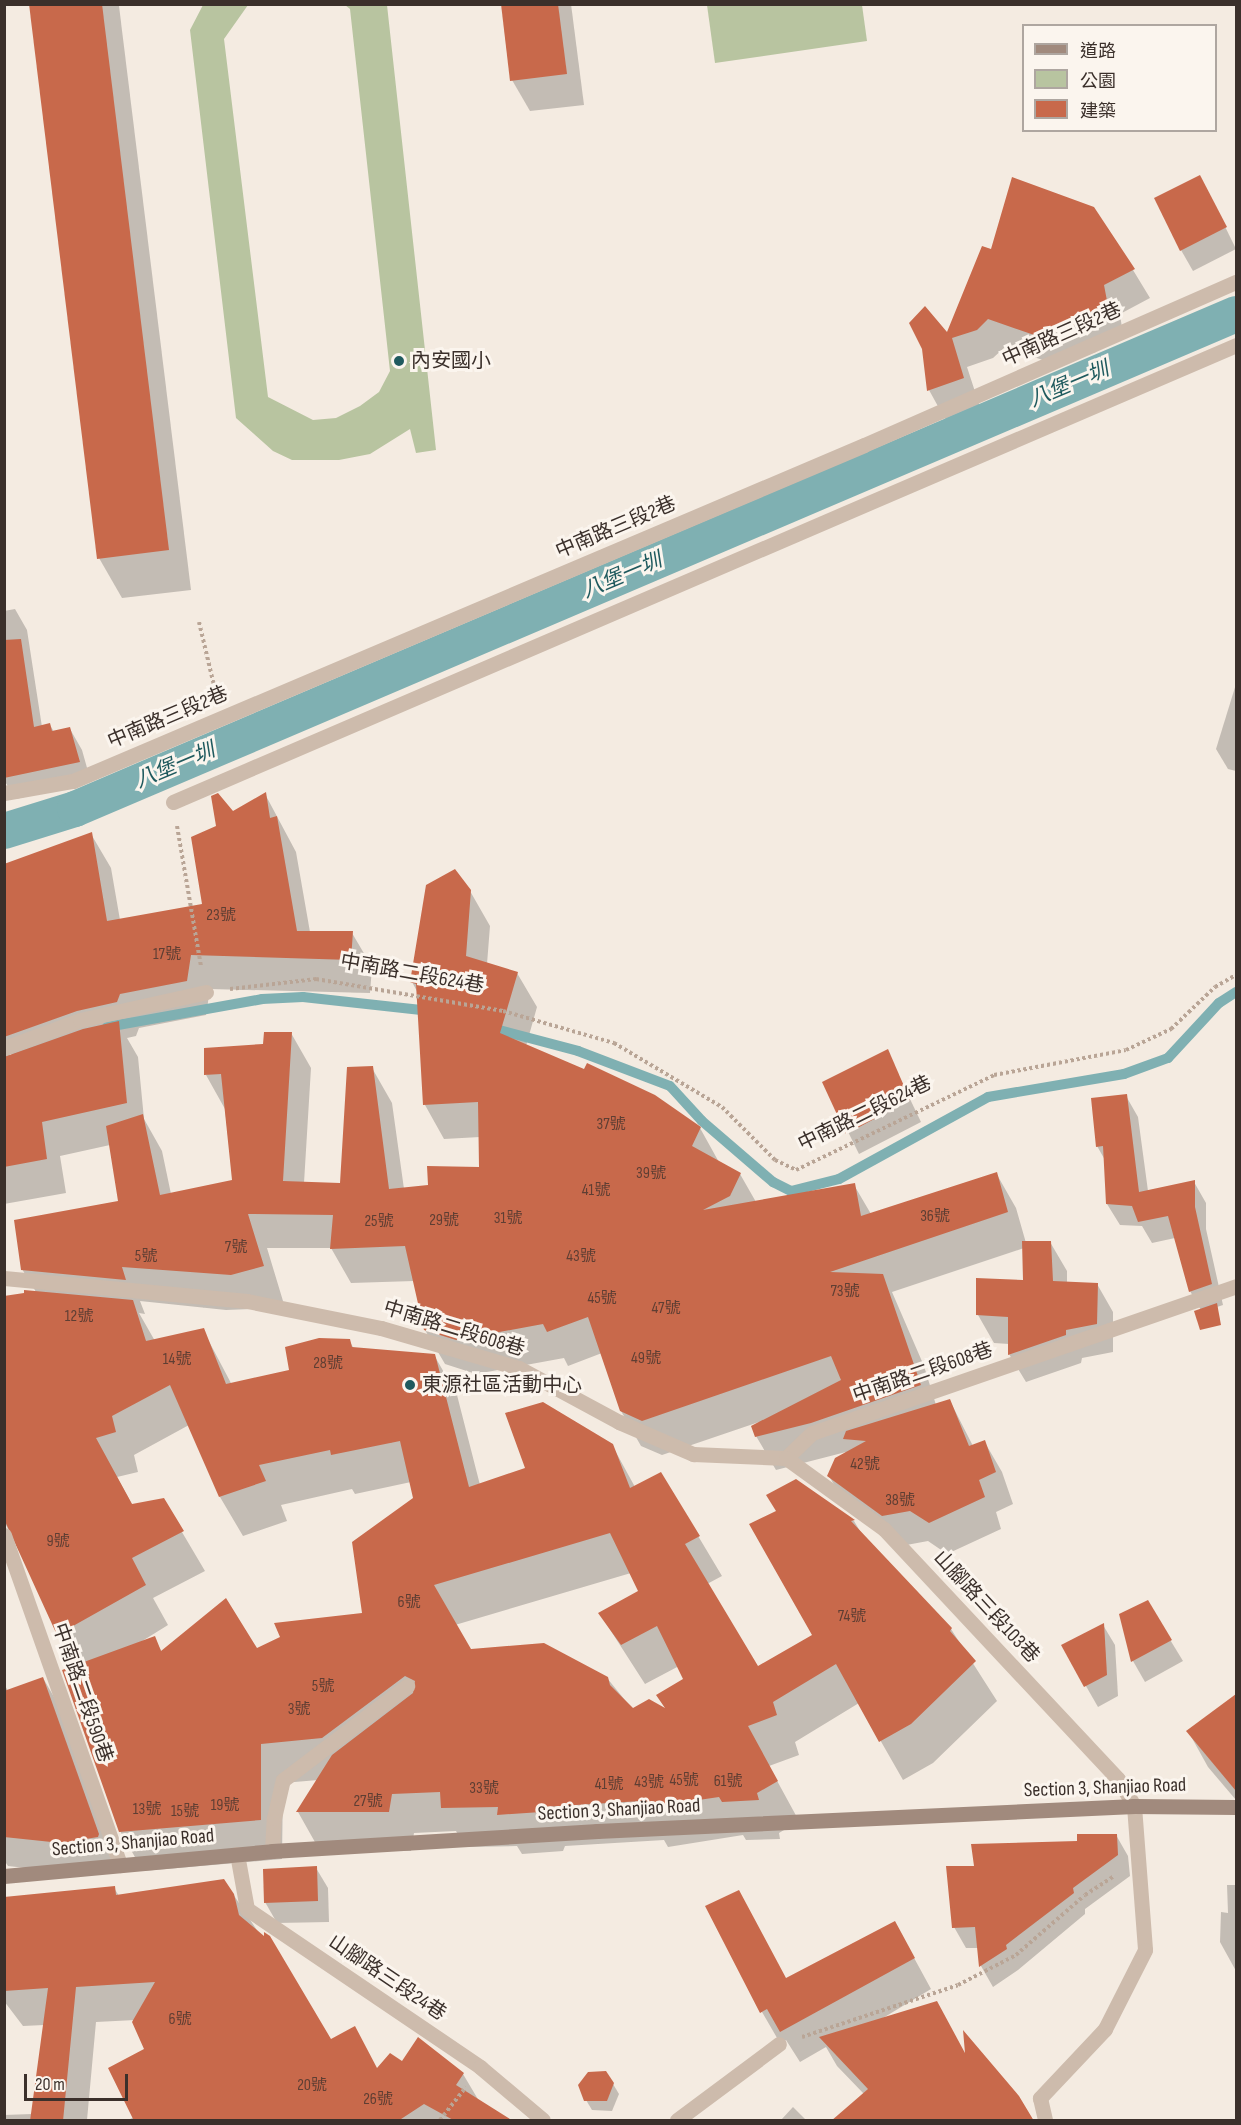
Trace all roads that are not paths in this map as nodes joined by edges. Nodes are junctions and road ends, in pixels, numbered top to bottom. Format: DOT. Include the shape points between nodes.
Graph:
graph roads {
  1 [pos="1236,282"];
  2 [pos="1236,345"];
  3 [pos="4,793"];
  4 [pos="173,802"];
  5 [pos="206,992"];
  6 [pos="4,1048"];
  7 [pos="4,1278"];
  8 [pos="1236,1286"];
  9 [pos="786,1458"];
  10 [pos="4,1535"];
  11 [pos="407,1686"];
  12 [pos="1134,1806"];
  13 [pos="1236,1807"];
  14 [pos="272,1851"];
  15 [pos="237,1854"];
  16 [pos="120,1865"];
  17 [pos="4,1876"];
  18 [pos="779,2044"];
  19 [pos="543,2121"];
  20 [pos="677,2121"];
  21 [pos="1045,2121"];
  1 -- 3 [label="lane, 中南路三段2巷" via="73,782"];
  2 -- 4 [label="lane"];
  5 -- 6 [label="lane" via="80,1020"];
  7 -- 9 [label="lane, 中南路二段608巷" via="247,1300 381,1328 519,1368 619,1422 693,1454"];
  8 -- 9 [label="lane, 中南路二段608巷" via="812,1434"];
  9 -- 12 [label="lane, 山腳路三段103巷" via="884,1529 1118,1779"];
  10 -- 16 [label="lane, 中南路二段590巷"];
  11 -- 14 [label="lane" via="283,1780 274,1818"];
  12 -- 13 [label="main road, Section 3, Shanjiao Road"];
  12 -- 14 [label="main road, Section 3, Shanjiao Road"];
  12 -- 21 [label="lane" via="1145,1950 1105,2029 1040,2098"];
  14 -- 15 [label="main road, Section 3, Shanjiao Road"];
  15 -- 16 [label="main road, Section 3, Shanjiao Road"];
  15 -- 19 [label="lane, 山腳路三段24巷" via="247,1909 480,2067"];
  16 -- 17 [label="main road, Section 3, Shanjiao Road"];
  18 -- 20 [label="lane"];
}
